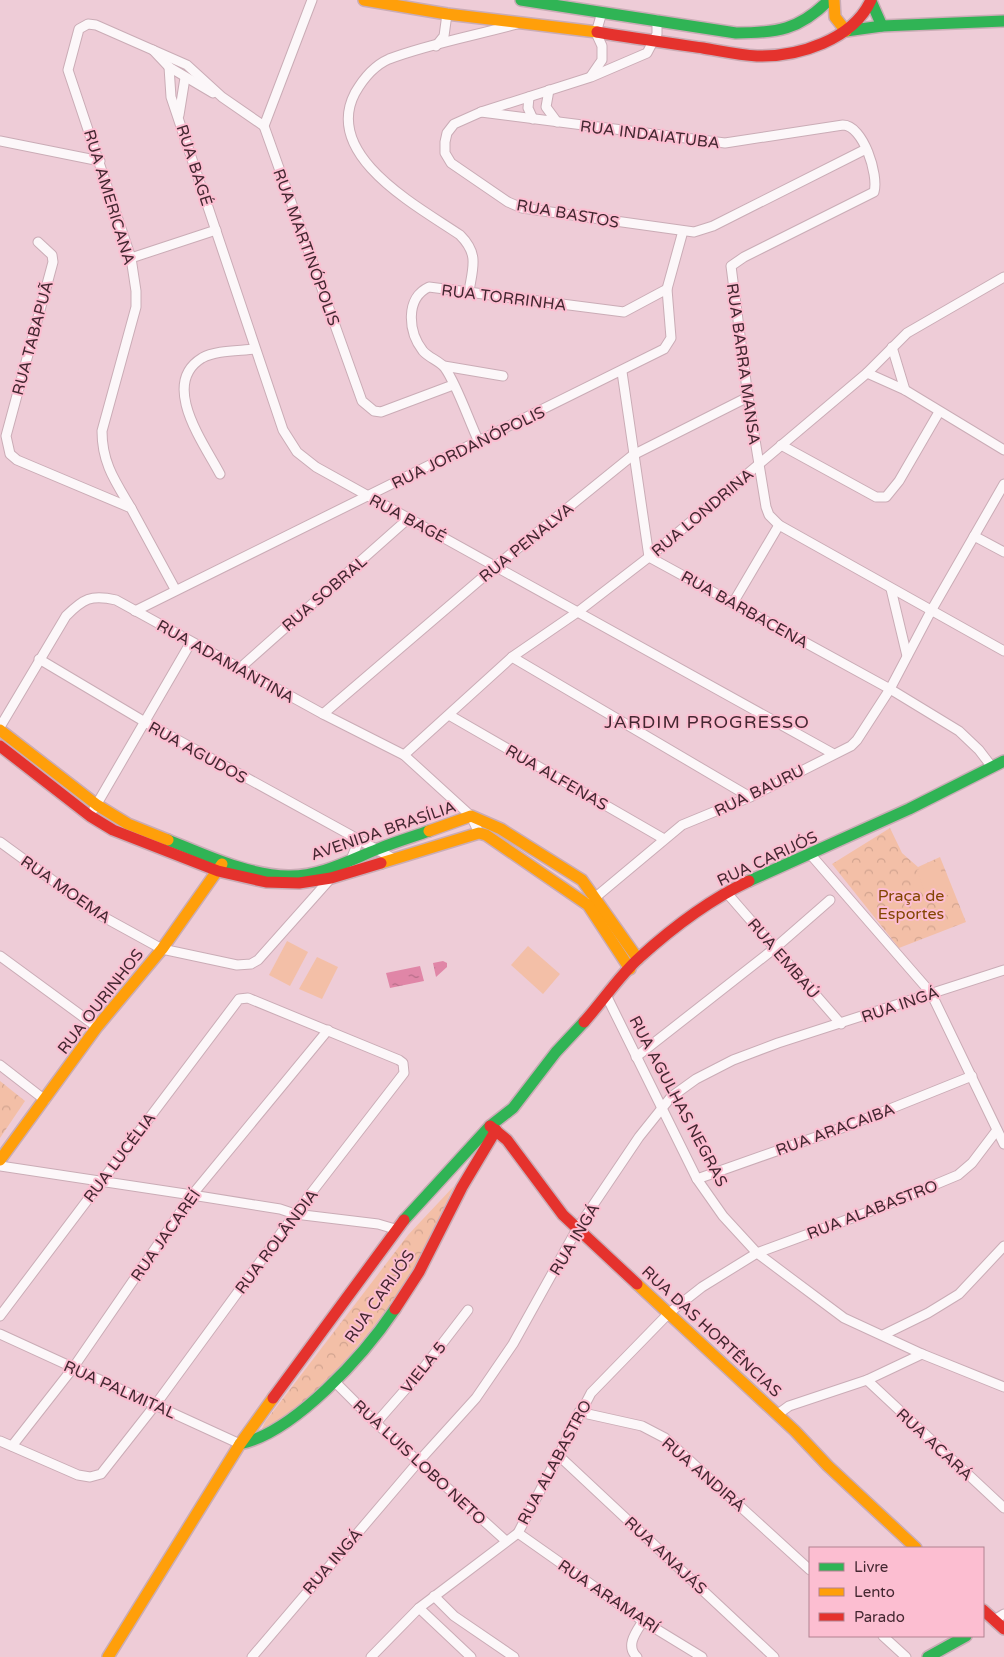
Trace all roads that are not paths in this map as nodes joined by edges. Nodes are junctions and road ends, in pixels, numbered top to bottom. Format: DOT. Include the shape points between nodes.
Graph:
graph roads {
  1 [pos="312,0"];
  2 [pos="364,0"];
  3 [pos="521,0"];
  4 [pos="829,0"];
  5 [pos="834,0"];
  6 [pos="871,1"];
  7 [pos="602,12"];
  8 [pos="447,14"];
  9 [pos="657,20"];
  10 [pos="1004,21"];
  11 [pos="521,24"];
  12 [pos="882,26"];
  13 [pos="846,31"];
  14 [pos="596,32"];
  15 [pos="653,42"];
  16 [pos="436,46"];
  17 [pos="150,48"];
  18 [pos="169,67"];
  19 [pos="591,76"];
  20 [pos="185,78"];
  21 [pos="549,90"];
  22 [pos="222,97"];
  23 [pos="529,97"];
  24 [pos="481,112"];
  25 [pos="179,117"];
  26 [pos="533,119"];
  27 [pos="557,122"];
  28 [pos="264,126"];
  29 [pos="0,141"];
  30 [pos="866,149"];
  31 [pos="100,161"];
  32 [pos="216,230"];
  33 [pos="683,231"];
  34 [pos="38,242"];
  35 [pos="131,258"];
  36 [pos="1004,277"];
  37 [pos="667,289"];
  38 [pos="469,291"];
  39 [pos="892,347"];
  40 [pos="255,348"];
  41 [pos="444,366"];
  42 [pos="622,372"];
  43 [pos="867,373"];
  44 [pos="503,376"];
  45 [pos="453,385"];
  46 [pos="905,390"];
  47 [pos="748,397"];
  48 [pos="939,412"];
  49 [pos="479,442"];
  50 [pos="781,445"];
  51 [pos="1004,450"];
  52 [pos="633,455"];
  53 [pos="758,464"];
  54 [pos="220,474"];
  55 [pos="1004,484"];
  56 [pos="368,496"];
  57 [pos="131,508"];
  58 [pos="409,518"];
  59 [pos="779,524"];
  60 [pos="974,536"];
  61 [pos="1004,552"];
  62 [pos="649,557"];
  63 [pos="496,566"];
  64 [pos="175,589"];
  65 [pos="891,589"];
  66 [pos="733,603"];
  67 [pos="135,611"];
  68 [pos="579,611"];
  69 [pos="931,611"];
  70 [pos="191,642"];
  71 [pos="1004,651"];
  72 [pos="908,656"];
  73 [pos="512,657"];
  74 [pos="39,659"];
  75 [pos="240,668"];
  76 [pos="890,689"];
  77 [pos="323,714"];
  78 [pos="449,715"];
  79 [pos="145,722"];
  80 [pos="0,728"];
  81 [pos="0,746"];
  82 [pos="832,753"];
  83 [pos="404,755"];
  84 [pos="1004,761"];
  85 [pos="992,767"];
  86 [pos="750,797"];
  87 [pos="97,805"];
  88 [pos="90,816"];
  89 [pos="471,816"];
  90 [pos="479,833"];
  91 [pos="664,839"];
  92 [pos="359,840"];
  93 [pos="0,842"];
  94 [pos="377,849"];
  95 [pos="811,855"];
  96 [pos="394,859"];
  97 [pos="350,862"];
  98 [pos="221,866"];
  99 [pos="330,878"];
  100 [pos="726,892"];
  101 [pos="591,900"];
  102 [pos="830,900"];
  103 [pos="775,948"];
  104 [pos="162,949"];
  105 [pos="0,956"];
  106 [pos="638,959"];
  107 [pos="630,969"];
  108 [pos="1004,970"];
  109 [pos="931,993"];
  110 [pos="607,997"];
  111 [pos="239,999"];
  112 [pos="841,1024"];
  113 [pos="97,1027"];
  114 [pos="328,1030"];
  115 [pos="636,1057"];
  116 [pos="0,1065"];
  117 [pos="972,1076"];
  118 [pos="45,1100"];
  119 [pos="660,1109"];
  120 [pos="493,1128"];
  121 [pos="997,1130"];
  122 [pos="1004,1144"];
  123 [pos="0,1160"];
  124 [pos="0,1166"];
  125 [pos="697,1179"];
  126 [pos="99,1182"];
  127 [pos="192,1195"];
  128 [pos="295,1214"];
  129 [pos="395,1229"];
  130 [pos="577,1229"];
  131 [pos="1004,1246"];
  132 [pos="757,1253"];
  133 [pos="468,1310"];
  134 [pos="669,1313"];
  135 [pos="0,1316"];
  136 [pos="0,1334"];
  137 [pos="883,1335"];
  138 [pos="922,1354"];
  139 [pos="73,1368"];
  140 [pos="867,1380"];
  141 [pos="335,1382"];
  142 [pos="1004,1387"];
  143 [pos="156,1404"];
  144 [pos="579,1412"];
  145 [pos="778,1414"];
  146 [pos="376,1423"];
  147 [pos="0,1442"];
  148 [pos="240,1444"];
  149 [pos="12,1446"];
  150 [pos="557,1454"];
  151 [pos="419,1461"];
  152 [pos="1004,1508"];
  153 [pos="518,1532"];
  154 [pos="506,1541"];
  155 [pos="915,1547"];
  156 [pos="809,1569"];
  157 [pos="434,1596"];
  158 [pos="419,1608"];
  159 [pos="984,1611"];
  160 [pos="1004,1614"];
  161 [pos="994,1620"];
  162 [pos="643,1621"];
  163 [pos="984,1625"];
  164 [pos="1004,1629"];
  165 [pos="884,1637"];
  166 [pos="964,1637"];
  167 [pos="108,1657"];
  168 [pos="252,1657"];
  169 [pos="371,1657"];
  170 [pos="471,1657"];
  171 [pos="514,1657"];
  172 [pos="637,1657"];
  173 [pos="702,1657"];
  174 [pos="774,1657"];
  175 [pos="906,1657"];
  176 [pos="928,1657"];
  1 -- 28 [label="street"];
  2 -- 8 [label="main road"];
  3 -- 7 [label="main road"];
  4 -- 9 [label="main road" via="802,24 769,34 736,33"];
  5 -- 13 [label="main road" via="833,15"];
  6 -- 12 [label="main road"];
  6 -- 13 [label="main road" via="866,12"];
  7 -- 9 [label="main road"];
  7 -- 14 [label="street"];
  8 -- 11 [label="main road"];
  8 -- 16 [label="street" via="444,36"];
  9 -- 15 [label="street" via="657,34"];
  10 -- 12 [label="main road"];
  11 -- 14 [label="main road"];
  11 -- 16 [label="street"];
  12 -- 13 [label="main road"];
  13 -- 15 [label="main road" via="819,44 771,56"];
  14 -- 15 [label="main road"];
  14 -- 19 [label="street" via="602,46 602,60"];
  15 -- 19 [label="street, RUA BASTOS" via="647,53"];
  16 -- 38 [label="street" via="389,60 370,72 353,98 349,124 357,152 373,172 460,235 470,246 474,262"];
  17 -- 18 [label="street"];
  17 -- 22 [label="street" via="187,65"];
  17 -- 31 [label="street, RUA AMERICANA" via="96,25 88,24 79,29 68,70"];
  18 -- 20 [label="street"];
  18 -- 25 [label="street, RUA BAGÉ" via="170,92"];
  19 -- 21 [label="street, RUA BASTOS"];
  20 -- 22 [label="street"];
  20 -- 25 [label="street, RUA BAGÉ"];
  21 -- 23 [label="street, RUA BASTOS"];
  21 -- 27 [label="street" via="546,107"];
  22 -- 28 [label="street"];
  23 -- 24 [label="street, RUA BASTOS"];
  23 -- 26 [label="street" via="528,108"];
  24 -- 26 [label="street, RUA INDAIATUBA"];
  24 -- 33 [label="street, RUA BASTOS" via="454,124 447,133 445,153 470,178 508,202 522,208"];
  25 -- 32 [label="street, RUA BAGÉ"];
  26 -- 27 [label="street, RUA INDAIATUBA"];
  27 -- 30 [label="street, RUA INDAIATUBA" via="725,143 849,125"];
  28 -- 45 [label="street, RUA MARTINÓPOLIS" via="362,400 374,411 381,412"];
  29 -- 31 [label="street"];
  30 -- 33 [label="street, RUA BASTOS" via="702,231"];
  30 -- 47 [label="street, RUA BARRA MANSA" via="870,155 874,192 731,266"];
  31 -- 35 [label="street, RUA AMERICANA"];
  32 -- 35 [label="street"];
  32 -- 40 [label="street, RUA BAGÉ"];
  33 -- 37 [label="street, RUA JORDANÓPOLIS"];
  34 -- 57 [label="street, RUA TABAPUÃ" via="52,255 53,262 6,444 17,460"];
  35 -- 57 [label="street, RUA AMERICANA" via="136,307 102,431 102,449 107,466"];
  36 -- 39 [label="street, RUA LONDRINA" via="930,318"];
  37 -- 38 [label="street, RUA TORRINHA" via="624,312"];
  37 -- 42 [label="street, RUA JORDANÓPOLIS" via="669,344 664,350"];
  38 -- 41 [label="street, RUA TORRINHA" via="429,287 416,295 413,301 412,321 419,344"];
  39 -- 43 [label="street, RUA LONDRINA"];
  39 -- 46 [label="street"];
  40 -- 54 [label="street" via="202,358 186,379 184,398 187,412"];
  40 -- 56 [label="street, RUA BAGÉ" via="283,430 297,452 316,467"];
  41 -- 44 [label="street"];
  41 -- 45 [label="street, RUA TORRINHA"];
  42 -- 49 [label="street, RUA JORDANÓPOLIS"];
  42 -- 52 [label="street"];
  43 -- 46 [label="street"];
  43 -- 50 [label="street, RUA LONDRINA"];
  45 -- 49 [label="street, RUA TORRINHA"];
  46 -- 48 [label="street"];
  47 -- 52 [label="street, RUA PENALVA"];
  47 -- 53 [label="street, RUA BARRA MANSA"];
  48 -- 50 [label="street" via="886,497 876,497"];
  48 -- 51 [label="street"];
  49 -- 56 [label="street, RUA JORDANÓPOLIS"];
  50 -- 53 [label="street, RUA LONDRINA"];
  52 -- 62 [label="street"];
  52 -- 63 [label="street, RUA PENALVA"];
  53 -- 59 [label="street, RUA BARRA MANSA" via="766,507"];
  53 -- 62 [label="street, RUA LONDRINA"];
  55 -- 60 [label="street, RUA BAURU"];
  56 -- 58 [label="street, RUA BAGÉ"];
  56 -- 64 [label="street, RUA JORDANÓPOLIS"];
  57 -- 64 [label="street"];
  58 -- 63 [label="street, RUA BAGÉ"];
  58 -- 75 [label="street, RUA SOBRAL"];
  59 -- 65 [label="street, RUA BARRA MANSA"];
  59 -- 66 [label="street"];
  60 -- 61 [label="street"];
  60 -- 69 [label="street, RUA BAURU"];
  62 -- 66 [label="street, RUA BARBACENA"];
  62 -- 68 [label="street, RUA LONDRINA"];
  63 -- 68 [label="street, RUA BAGÉ"];
  63 -- 77 [label="street, RUA PENALVA"];
  64 -- 67 [label="street, RUA JORDANÓPOLIS"];
  65 -- 69 [label="street, RUA BARRA MANSA"];
  65 -- 72 [label="street"];
  66 -- 76 [label="street, RUA BARBACENA"];
  67 -- 70 [label="street, RUA ADAMANTINA"];
  67 -- 74 [label="street, RUA ADAMANTINA" via="116,600 99,596 80,602 66,616"];
  68 -- 73 [label="street, RUA LONDRINA"];
  68 -- 82 [label="street, RUA BAGÉ"];
  69 -- 71 [label="street, RUA BARRA MANSA"];
  69 -- 72 [label="street, RUA BAURU"];
  70 -- 75 [label="street, RUA ADAMANTINA"];
  70 -- 79 [label="street"];
  72 -- 76 [label="street, RUA BAURU"];
  73 -- 78 [label="street, RUA LONDRINA"];
  73 -- 86 [label="street"];
  74 -- 79 [label="street, RUA AGUDOS"];
  74 -- 80 [label="street, RUA ADAMANTINA"];
  75 -- 77 [label="street, RUA ADAMANTINA"];
  76 -- 82 [label="street, RUA BAURU" via="857,740 851,746"];
  76 -- 85 [label="street, RUA BARBACENA" via="964,734"];
  77 -- 83 [label="street, RUA ADAMANTINA"];
  78 -- 83 [label="street, RUA LONDRINA"];
  78 -- 91 [label="street, RUA ALFENAS"];
  79 -- 87 [label="street"];
  79 -- 92 [label="street, RUA AGUDOS"];
  80 -- 87 [label="main road, AVENIDA BRASÍLIA"];
  81 -- 88 [label="main road, AVENIDA BRASÍLIA"];
  82 -- 86 [label="street, RUA BAURU"];
  83 -- 89 [label="street, RUA ADAMANTINA"];
  84 -- 85 [label="main road, RUA CARIJÓS"];
  85 -- 95 [label="main road, RUA CARIJÓS"];
  86 -- 91 [label="street, RUA BAURU" via="682,825"];
  87 -- 88 [label="street"];
  87 -- 98 [label="main road, AVENIDA BRASÍLIA" via="128,824"];
  88 -- 98 [label="main road, AVENIDA BRASÍLIA" via="114,830"];
  89 -- 90 [label="street, RUA ADAMANTINA"];
  89 -- 94 [label="main road, AVENIDA BRASÍLIA"];
  89 -- 101 [label="main road, AVENIDA BRASÍLIA" via="501,829 582,880"];
  90 -- 96 [label="main road, AVENIDA BRASÍLIA"];
  90 -- 101 [label="main road, AVENIDA BRASÍLIA"];
  91 -- 101 [label="street, RUA BAURU"];
  92 -- 94 [label="street, RUA AGUDOS"];
  92 -- 97 [label="street"];
  93 -- 104 [label="street, RUA MOEMA" via="100,916"];
  94 -- 96 [label="street, RUA AGUDOS"];
  94 -- 97 [label="main road, AVENIDA BRASÍLIA"];
  95 -- 100 [label="main road, RUA CARIJÓS"];
  95 -- 109 [label="street"];
  96 -- 99 [label="main road, AVENIDA BRASÍLIA"];
  97 -- 98 [label="main road, AVENIDA BRASÍLIA" via="290,876"];
  98 -- 99 [label="main road, AVENIDA BRASÍLIA" via="282,884"];
  98 -- 104 [label="main road, RUA OURINHOS"];
  99 -- 104 [label="street, RUA MOEMA" via="251,964 237,965"];
  100 -- 103 [label="street, RUA EMBAÚ"];
  100 -- 106 [label="main road, RUA CARIJÓS"];
  101 -- 106 [label="main road, AVENIDA BRASÍLIA"];
  101 -- 107 [label="main road, AVENIDA BRASÍLIA"];
  102 -- 103 [label="street"];
  103 -- 112 [label="street, RUA EMBAÚ"];
  103 -- 115 [label="street"];
  104 -- 113 [label="main road, RUA OURINHOS"];
  105 -- 113 [label="street"];
  106 -- 107 [label="main road, RUA CARIJÓS"];
  107 -- 110 [label="main road, RUA CARIJÓS"];
  108 -- 109 [label="street, RUA INGÁ"];
  109 -- 112 [label="street, RUA INGÁ"];
  109 -- 117 [label="street"];
  110 -- 115 [label="street, RUA AGULHAS NEGRAS"];
  110 -- 120 [label="main road, RUA CARIJÓS" via="556,1052 538,1063 505,1102"];
  111 -- 114 [label="street, RUA ROLÂNDIA" via="248,998"];
  111 -- 126 [label="street, RUA LUCÉLIA"];
  112 -- 119 [label="street, RUA INGÁ" via="733,1060 696,1079"];
  113 -- 118 [label="main road, RUA OURINHOS"];
  114 -- 127 [label="street, RUA JACAREÍ"];
  114 -- 128 [label="street, RUA ROLÂNDIA" via="399,1060 405,1067 404,1073"];
  115 -- 119 [label="street, RUA AGULHAS NEGRAS"];
  116 -- 118 [label="street"];
  117 -- 121 [label="street"];
  117 -- 125 [label="street, RUA ARACAIBA" via="850,1125"];
  118 -- 123 [label="main road, RUA OURINHOS"];
  119 -- 125 [label="street, RUA AGULHAS NEGRAS"];
  119 -- 130 [label="street, RUA INGÁ"];
  120 -- 129 [label="main road, RUA CARIJÓS"];
  120 -- 130 [label="main road, RUA DAS HORTÊNCIAS" via="507,1140"];
  120 -- 141 [label="main road, RUA CARIJÓS" via="419,1272 378,1334"];
  121 -- 122 [label="street"];
  121 -- 132 [label="street, RUA ALABASTRO" via="972,1163 958,1175"];
  124 -- 126 [label="street"];
  125 -- 132 [label="street, RUA AGULHAS NEGRAS" via="723,1216"];
  126 -- 127 [label="street"];
  126 -- 135 [label="street, RUA LUCÉLIA"];
  127 -- 128 [label="street"];
  127 -- 139 [label="street, RUA JACAREÍ"];
  128 -- 129 [label="street"];
  128 -- 143 [label="street, RUA ROLÂNDIA"];
  129 -- 148 [label="main road, RUA CARIJÓS"];
  130 -- 134 [label="main road, RUA DAS HORTÊNCIAS"];
  130 -- 151 [label="street, RUA INGÁ" via="513,1344 461,1416"];
  131 -- 137 [label="street" via="959,1294"];
  132 -- 134 [label="street, RUA ALABASTRO" via="702,1287"];
  132 -- 137 [label="street, RUA AGULHAS NEGRAS" via="844,1318"];
  133 -- 146 [label="street, VIELA 5"];
  134 -- 144 [label="street, RUA ALABASTRO" via="590,1393"];
  134 -- 145 [label="main road, RUA DAS HORTÊNCIAS"];
  136 -- 139 [label="street, RUA PALMITAL"];
  137 -- 138 [label="street, RUA AGULHAS NEGRAS"];
  138 -- 140 [label="street"];
  138 -- 142 [label="street, RUA AGULHAS NEGRAS"];
  139 -- 143 [label="street, RUA PALMITAL"];
  139 -- 149 [label="street, RUA JACAREÍ"];
  140 -- 145 [label="street" via="789,1406"];
  140 -- 152 [label="street, RUA ACARÁ"];
  141 -- 146 [label="street, RUA LUIS LOBO NETO"];
  141 -- 148 [label="main road, RUA CARIJÓS" via="273,1432"];
  143 -- 148 [label="street, RUA PALMITAL"];
  143 -- 149 [label="street, RUA ROLÂNDIA" via="114,1459 96,1476 78,1475"];
  144 -- 150 [label="street, RUA ALABASTRO"];
  144 -- 156 [label="street, RUA ANDIRÁ" via="642,1426 665,1438"];
  145 -- 155 [label="main road, RUA DAS HORTÊNCIAS"];
  146 -- 151 [label="street, RUA LUIS LOBO NETO"];
  147 -- 149 [label="street, RUA ROLÂNDIA"];
  148 -- 167 [label="main road, RUA CARIJÓS"];
  150 -- 153 [label="street, RUA ALABASTRO"];
  150 -- 174 [label="street, RUA ANAJÁS"];
  151 -- 154 [label="street, RUA LUIS LOBO NETO"];
  151 -- 168 [label="street, RUA INGÁ"];
  153 -- 154 [label="street, RUA ALABASTRO"];
  153 -- 162 [label="street, RUA ARAMARÍ"];
  154 -- 157 [label="street, RUA ALABASTRO"];
  157 -- 158 [label="street, RUA ALABASTRO"];
  157 -- 171 [label="street" via="454,1616"];
  158 -- 169 [label="street, RUA ALABASTRO"];
  158 -- 170 [label="street"];
  159 -- 161 [label="main road"];
  160 -- 161 [label="street"];
  161 -- 163 [label="main road"];
  161 -- 164 [label="main road"];
  162 -- 172 [label="street" via="631,1644 631,1650"];
  162 -- 173 [label="street, RUA ARAMARÍ"];
  165 -- 175 [label="street"];
  166 -- 176 [label="main road"];
}
